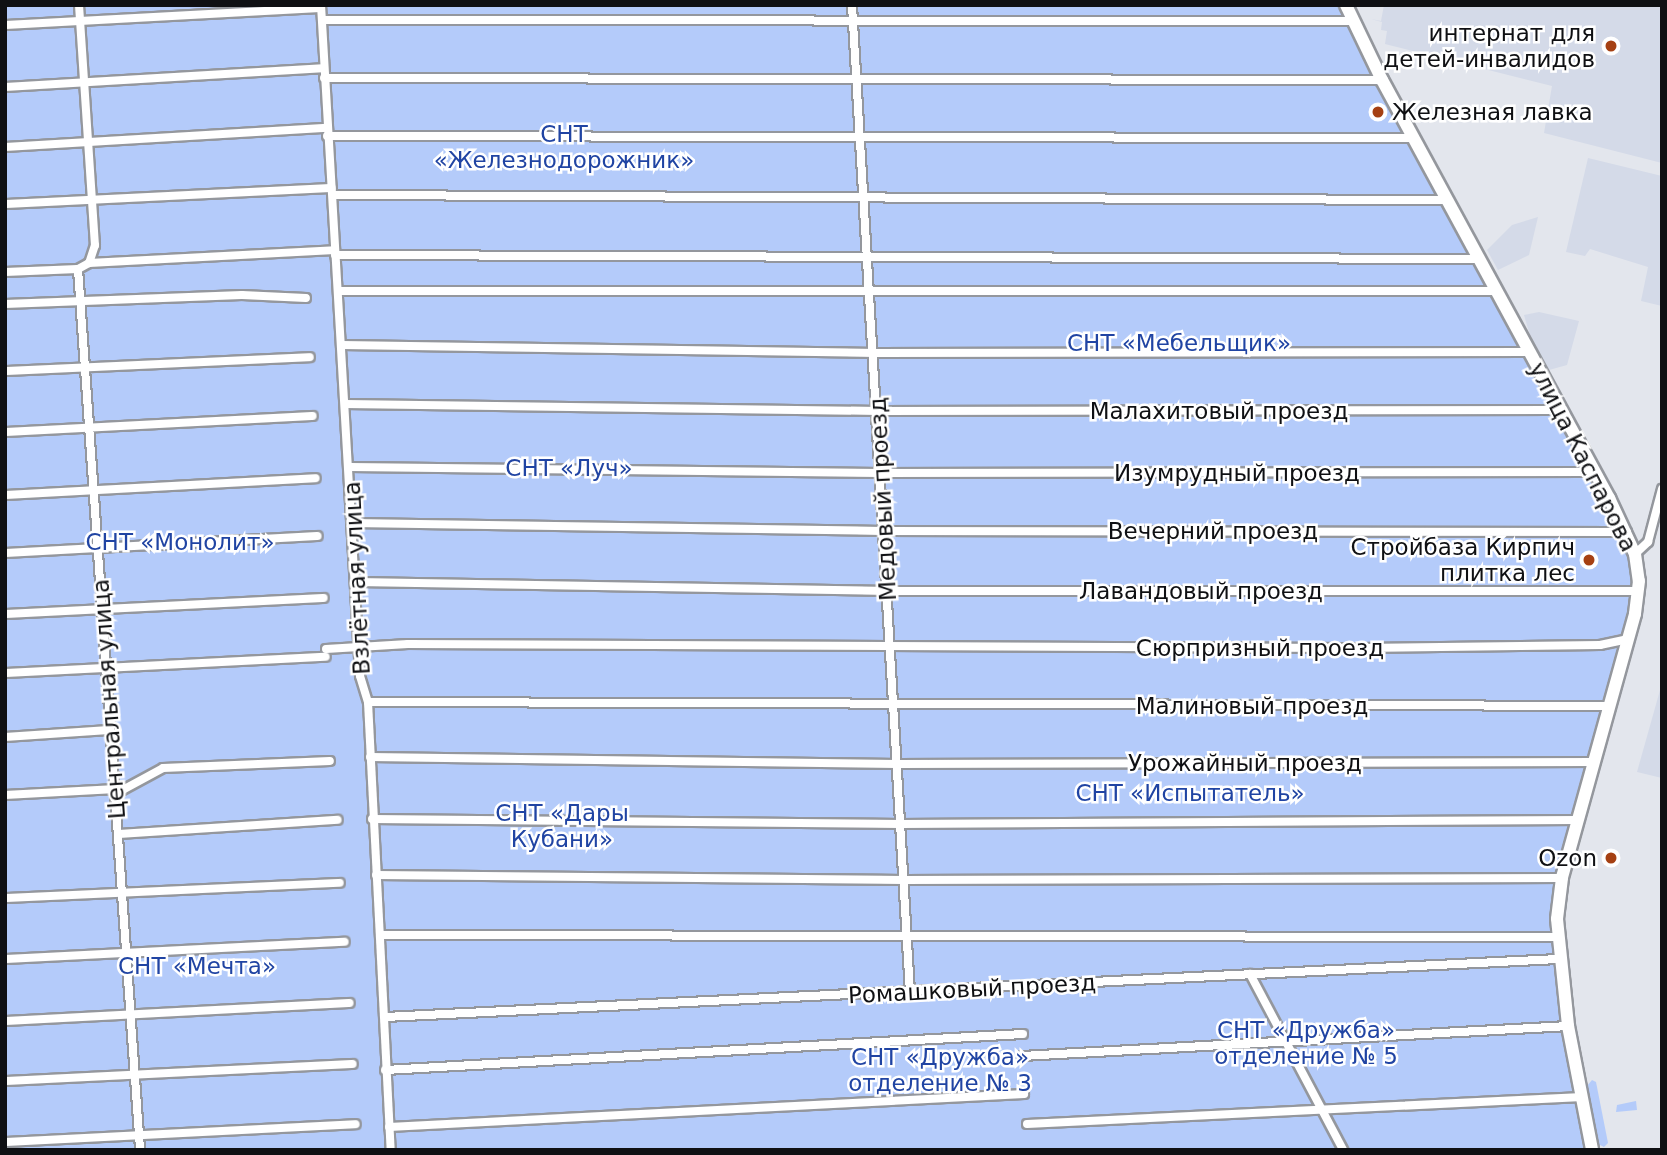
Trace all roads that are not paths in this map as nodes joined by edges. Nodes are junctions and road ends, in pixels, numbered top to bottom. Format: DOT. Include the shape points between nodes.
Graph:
graph roads {
  1 [pos="79,5"];
  2 [pos="852,5"];
  3 [pos="1346,5"];
  4 [pos="321,7"];
  5 [pos="853,19"];
  6 [pos="322,20"];
  7 [pos="1353,21"];
  8 [pos="80,22"];
  9 [pos="5,25"];
  10 [pos="323,68"];
  11 [pos="324,78"];
  12 [pos="857,79"];
  13 [pos="81,80"];
  14 [pos="1381,80"];
  15 [pos="5,87"];
  16 [pos="327,132"];
  17 [pos="862,137"];
  18 [pos="1414,138"];
  19 [pos="85,141"];
  20 [pos="5,147"];
  21 [pos="332,191"];
  22 [pos="865,195"];
  23 [pos="89,199"];
  24 [pos="1446,200"];
  25 [pos="5,204"];
  26 [pos="335,253"];
  27 [pos="868,254"];
  28 [pos="1479,259"];
  29 [pos="89,263"];
  30 [pos="78,269"];
  31 [pos="5,272"];
  32 [pos="340,291"];
  33 [pos="1495,291"];
  34 [pos="870,292"];
  35 [pos="306,298"];
  36 [pos="81,301"];
  37 [pos="5,304"];
  38 [pos="342,345"];
  39 [pos="1528,352"];
  40 [pos="876,353"];
  41 [pos="310,357"];
  42 [pos="84,365"];
  43 [pos="5,371"];
  44 [pos="345,404"];
  45 [pos="1561,410"];
  46 [pos="878,411"];
  47 [pos="313,416"];
  48 [pos="88,428"];
  49 [pos="5,432"];
  50 [pos="350,467"];
  51 [pos="1595,472"];
  52 [pos="880,473"];
  53 [pos="316,478"];
  54 [pos="1662,489"];
  55 [pos="93,491"];
  56 [pos="5,495"];
  57 [pos="352,523"];
  58 [pos="883,531"];
  59 [pos="1627,531"];
  60 [pos="318,536"];
  61 [pos="97,547"];
  62 [pos="5,553"];
  63 [pos="1635,554"];
  64 [pos="357,582"];
  65 [pos="888,591"];
  66 [pos="1639,592"];
  67 [pos="324,598"];
  68 [pos="101,609"];
  69 [pos="5,614"];
  70 [pos="1628,639"];
  71 [pos="361,645"];
  72 [pos="890,648"];
  73 [pos="105,668"];
  74 [pos="5,673"];
  75 [pos="368,702"];
  76 [pos="895,706"];
  77 [pos="1609,706"];
  78 [pos="109,730"];
  79 [pos="5,737"];
  80 [pos="370,757"];
  81 [pos="330,761"];
  82 [pos="1594,762"];
  83 [pos="897,764"];
  84 [pos="117,791"];
  85 [pos="5,795"];
  86 [pos="372,819"];
  87 [pos="338,820"];
  88 [pos="1578,820"];
  89 [pos="901,824"];
  90 [pos="119,834"];
  91 [pos="376,875"];
  92 [pos="1562,878"];
  93 [pos="903,880"];
  94 [pos="340,883"];
  95 [pos="122,892"];
  96 [pos="5,898"];
  97 [pos="380,935"];
  98 [pos="1557,937"];
  99 [pos="907,939"];
  100 [pos="345,943"];
  101 [pos="126,953"];
  102 [pos="5,959"];
  103 [pos="1559,959"];
  104 [pos="1250,974"];
  105 [pos="910,993"];
  106 [pos="350,1003"];
  107 [pos="131,1015"];
  108 [pos="385,1017"];
  109 [pos="5,1021"];
  110 [pos="1568,1026"];
  111 [pos="1023,1034"];
  112 [pos="1286,1042"];
  113 [pos="1022,1056"];
  114 [pos="354,1064"];
  115 [pos="385,1070"];
  116 [pos="134,1075"];
  117 [pos="5,1081"];
  118 [pos="1024,1094"];
  119 [pos="1582,1097"];
  120 [pos="1324,1108"];
  121 [pos="356,1124"];
  122 [pos="1027,1124"];
  123 [pos="389,1127"];
  124 [pos="139,1135"];
  125 [pos="5,1142"];
  126 [pos="140,1150"];
  127 [pos="391,1150"];
  128 [pos="1343,1150"];
  129 [pos="1592,1150"];
  1 -- 8 [label="street"];
  2 -- 5 [label="street, Медовый проезд"];
  3 -- 7 [label="main road, улица Каспарова"];
  4 -- 6 [label="street, Взлётная улица"];
  4 -- 8 [label="street"];
  5 -- 6 [label="street"];
  5 -- 7 [label="street"];
  5 -- 12 [label="street, Медовый проезд"];
  6 -- 10 [label="street, Взлётная улица"];
  7 -- 14 [label="main road, улица Каспарова"];
  8 -- 9 [label="street"];
  8 -- 13 [label="street"];
  10 -- 11 [label="street, Взлётная улица"];
  10 -- 13 [label="street"];
  11 -- 12 [label="street"];
  11 -- 16 [label="street, Взлётная улица"];
  12 -- 14 [label="street"];
  12 -- 17 [label="street, Медовый проезд"];
  13 -- 15 [label="street"];
  13 -- 19 [label="street"];
  14 -- 18 [label="main road, улица Каспарова"];
  16 -- 17 [label="street"];
  16 -- 19 [label="street"];
  16 -- 21 [label="street, Взлётная улица"];
  17 -- 18 [label="street"];
  17 -- 22 [label="street, Медовый проезд"];
  18 -- 24 [label="main road, улица Каспарова"];
  19 -- 20 [label="street"];
  19 -- 23 [label="street"];
  21 -- 22 [label="street"];
  21 -- 23 [label="street"];
  21 -- 26 [label="street, Взлётная улица"];
  22 -- 24 [label="street"];
  22 -- 27 [label="street, Медовый проезд"];
  23 -- 25 [label="street"];
  23 -- 29 [label="street" via="95,245"];
  24 -- 28 [label="main road, улица Каспарова"];
  26 -- 27 [label="street"];
  26 -- 29 [label="street"];
  26 -- 32 [label="street, Взлётная улица"];
  27 -- 28 [label="street"];
  27 -- 34 [label="street, Медовый проезд"];
  28 -- 33 [label="main road, улица Каспарова"];
  29 -- 30 [label="street"];
  30 -- 31 [label="street"];
  30 -- 36 [label="street, Центральная улица"];
  32 -- 34 [label="street"];
  32 -- 38 [label="street, Взлётная улица"];
  33 -- 34 [label="street"];
  33 -- 39 [label="main road, улица Каспарова"];
  34 -- 40 [label="street, Медовый проезд"];
  35 -- 36 [label="street" via="242,295"];
  36 -- 37 [label="street"];
  36 -- 42 [label="street, Центральная улица"];
  38 -- 40 [label="street"];
  38 -- 44 [label="street, Взлётная улица"];
  39 -- 40 [label="street"];
  39 -- 45 [label="main road, улица Каспарова"];
  40 -- 46 [label="street, Медовый проезд"];
  41 -- 42 [label="street"];
  42 -- 43 [label="street"];
  42 -- 48 [label="street, Центральная улица"];
  44 -- 46 [label="street, Малахитовый проезд"];
  44 -- 50 [label="street, Взлётная улица"];
  45 -- 46 [label="street, Малахитовый проезд"];
  45 -- 51 [label="main road, улица Каспарова"];
  46 -- 52 [label="street, Медовый проезд"];
  47 -- 48 [label="street"];
  48 -- 49 [label="street"];
  48 -- 55 [label="street, Центральная улица"];
  50 -- 52 [label="street, Изумрудный проезд"];
  50 -- 57 [label="street, Взлётная улица"];
  51 -- 52 [label="street, Изумрудный проезд"];
  51 -- 59 [label="main road, улица Каспарова"];
  52 -- 58 [label="street, Медовый проезд"];
  53 -- 55 [label="street"];
  54 -- 63 [label="street" via="1648,542"];
  55 -- 56 [label="street"];
  55 -- 61 [label="street, Центральная улица"];
  57 -- 58 [label="street, Вечерний проезд"];
  57 -- 64 [label="street, Взлётная улица"];
  58 -- 59 [label="street, Вечерний проезд"];
  58 -- 65 [label="street, Медовый проезд"];
  59 -- 63 [label="main road, улица Каспарова"];
  60 -- 61 [label="street"];
  61 -- 62 [label="street"];
  61 -- 68 [label="street, Центральная улица"];
  63 -- 66 [label="main road, улица Каспарова"];
  64 -- 65 [label="street, Лавандовый проезд"];
  64 -- 71 [label="street, Взлётная улица"];
  65 -- 66 [label="street, Лавандовый проезд"];
  65 -- 72 [label="street, Медовый проезд"];
  66 -- 70 [label="main road, улица Каспарова"];
  67 -- 68 [label="street"];
  68 -- 69 [label="street"];
  68 -- 73 [label="street, Центральная улица"];
  70 -- 72 [label="street, Сюрпризный проезд" via="1600,645 1362,649"];
  70 -- 77 [label="main road, улица Каспарова"];
  71 -- 72 [label="street, Сюрпризный проезд"];
  71 -- 73 [label="street, Сюрпризный проезд" via="326,653"];
  71 -- 75 [label="street, Взлётная улица" via="360,676"];
  72 -- 76 [label="street, Медовый проезд"];
  73 -- 74 [label="street, Сюрпризный проезд"];
  73 -- 78 [label="street, Центральная улица"];
  75 -- 76 [label="street, Малиновый проезд"];
  75 -- 80 [label="street, Взлётная улица"];
  76 -- 77 [label="street, Малиновый проезд"];
  76 -- 83 [label="street, Медовый проезд"];
  77 -- 82 [label="main road, улица Каспарова"];
  78 -- 79 [label="street"];
  78 -- 84 [label="street, Центральная улица"];
  80 -- 83 [label="street, Урожайный проезд"];
  80 -- 86 [label="street, Взлётная улица"];
  81 -- 84 [label="street" via="163,768"];
  82 -- 83 [label="street, Урожайный проезд"];
  82 -- 88 [label="main road, улица Каспарова"];
  83 -- 89 [label="street, Медовый проезд"];
  84 -- 85 [label="street"];
  84 -- 90 [label="street, Центральная улица"];
  86 -- 89 [label="street"];
  86 -- 91 [label="street, Взлётная улица"];
  87 -- 90 [label="street"];
  88 -- 89 [label="street"];
  88 -- 92 [label="main road, улица Каспарова"];
  89 -- 93 [label="street, Медовый проезд"];
  90 -- 95 [label="street, Центральная улица"];
  91 -- 93 [label="street"];
  91 -- 97 [label="street, Взлётная улица"];
  92 -- 93 [label="street"];
  92 -- 98 [label="main road, улица Каспарова"];
  93 -- 99 [label="street, Медовый проезд"];
  94 -- 95 [label="street"];
  95 -- 96 [label="street"];
  95 -- 101 [label="street, Центральная улица"];
  97 -- 99 [label="street"];
  97 -- 108 [label="street, Взлётная улица"];
  98 -- 99 [label="street"];
  98 -- 103 [label="main road, улица Каспарова"];
  99 -- 105 [label="street, Медовый проезд"];
  100 -- 101 [label="street"];
  101 -- 102 [label="street"];
  101 -- 107 [label="street, Центральная улица"];
  103 -- 104 [label="street, Ромашковый проезд"];
  103 -- 110 [label="main road, улица Каспарова"];
  104 -- 105 [label="street, Ромашковый проезд"];
  104 -- 112 [label="street"];
  105 -- 108 [label="street, Ромашковый проезд"];
  106 -- 107 [label="street"];
  107 -- 109 [label="street"];
  107 -- 116 [label="street, Центральная улица"];
  108 -- 115 [label="street, Взлётная улица"];
  110 -- 112 [label="street"];
  110 -- 119 [label="main road, улица Каспарова"];
  111 -- 115 [label="street"];
  112 -- 113 [label="street"];
  112 -- 120 [label="street"];
  114 -- 116 [label="street"];
  115 -- 123 [label="street, Взлётная улица"];
  116 -- 117 [label="street"];
  116 -- 124 [label="street, Центральная улица"];
  118 -- 123 [label="street"];
  119 -- 120 [label="street"];
  119 -- 129 [label="main road, улица Каспарова"];
  120 -- 122 [label="street"];
  120 -- 128 [label="street"];
  121 -- 124 [label="street"];
  123 -- 127 [label="street, Взлётная улица"];
  124 -- 125 [label="street"];
  124 -- 126 [label="street, Центральная улица"];
}
